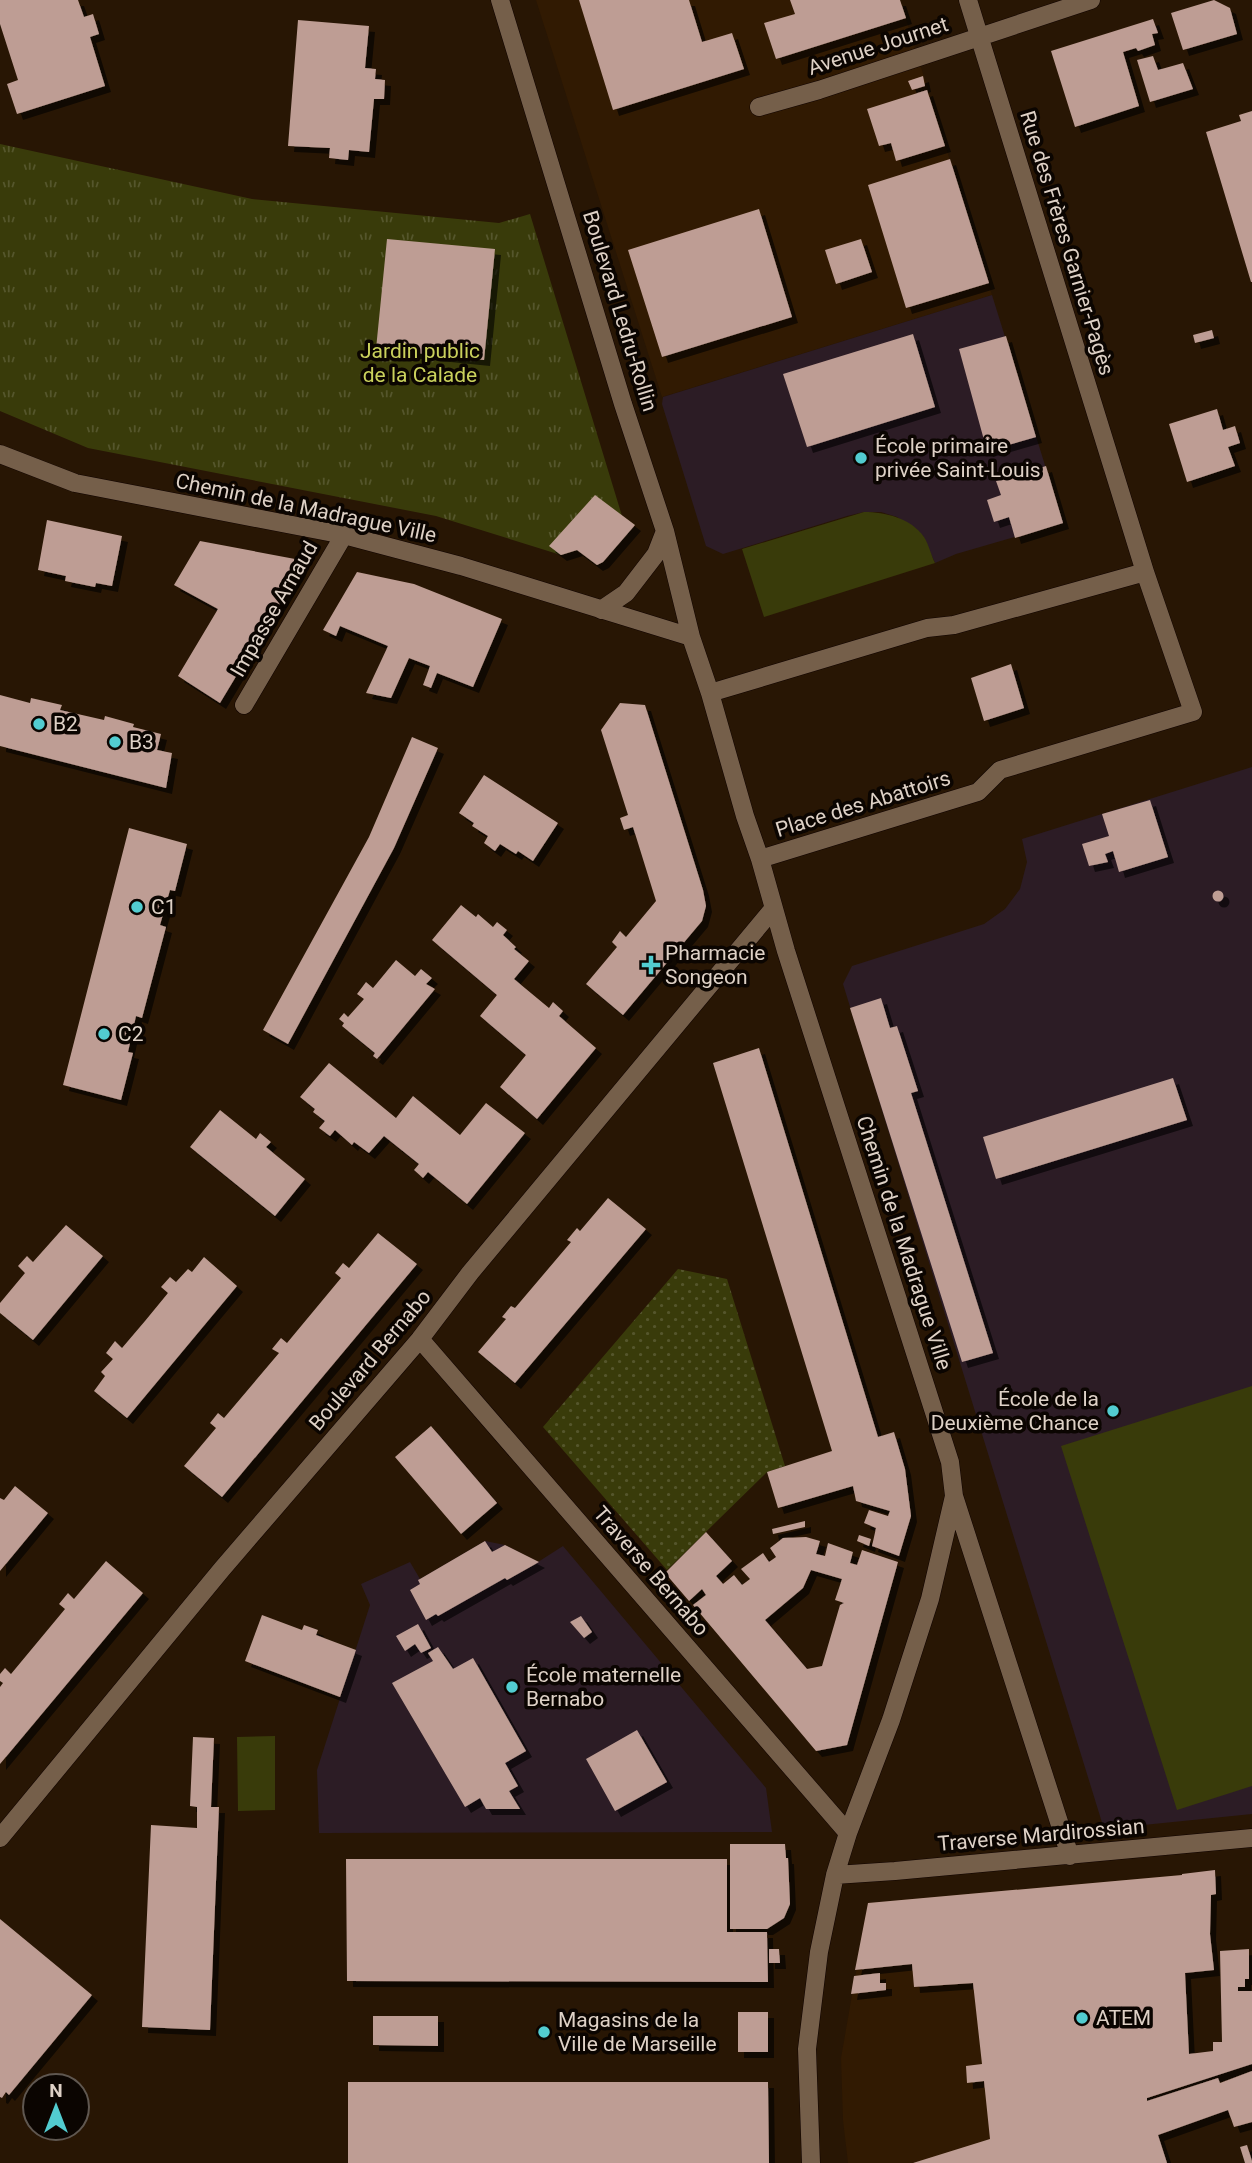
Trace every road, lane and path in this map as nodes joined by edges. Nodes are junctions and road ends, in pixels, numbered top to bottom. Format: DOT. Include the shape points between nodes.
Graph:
graph roads {
  1 [pos="500,0"];
  2 [pos="968,0"];
  3 [pos="1091,0"];
  4 [pos="979,36"];
  5 [pos="759,107"];
  6 [pos="0,454"];
  7 [pos="665,531"];
  8 [pos="344,535"];
  9 [pos="1145,572"];
  10 [pos="601,610"];
  11 [pos="691,637"];
  12 [pos="710,693"];
  13 [pos="244,705"];
  14 [pos="978,792"];
  15 [pos="760,859"];
  16 [pos="773,909"];
  17 [pos="420,1339"];
  18 [pos="954,1496"];
  19 [pos="848,1833"];
  20 [pos="0,1838"];
  21 [pos="1252,1838"];
  22 [pos="1070,1856"];
  23 [pos="835,1875"];
  24 [pos="811,2163"];
  1 -- 7 [label="street, Boulevard Ledru-Rollin"];
  2 -- 4 [label="street, Rue des Frères Garnier-Pagès"];
  3 -- 4 [label="street, Avenue Journet"];
  4 -- 5 [label="street, Avenue Journet"];
  4 -- 9 [label="street, Rue des Frères Garnier-Pagès"];
  6 -- 8 [label="street, Chemin de la Madrague Ville" via="75,483"];
  7 -- 10 [label="street" via="656,554 626,593"];
  7 -- 11 [label="street, Boulevard Ledru-Rollin"];
  8 -- 10 [label="street, Chemin de la Madrague Ville"];
  8 -- 13 [label="street, Impasse Arnaud"];
  9 -- 12 [label="street" via="954,625 927,628"];
  9 -- 14 [label="street, Rue des Frères Garnier-Pagès" via="1193,712 1000,769"];
  10 -- 11 [label="street, Chemin de la Madrague Ville"];
  11 -- 12 [label="street, Chemin de la Madrague Ville"];
  12 -- 15 [label="street, Chemin de la Madrague Ville"];
  14 -- 15 [label="street, Place des Abattoirs"];
  15 -- 16 [label="street, Chemin de la Madrague Ville"];
  16 -- 17 [label="street, Boulevard Bernabo"];
  16 -- 18 [label="street, Chemin de la Madrague Ville" via="950,1462"];
  17 -- 19 [label="street, Traverse Bernabo"];
  17 -- 20 [label="street, Boulevard Bernabo"];
  18 -- 19 [label="street, Chemin de la Madrague Ville" via="930,1599"];
  18 -- 22 [label="street"];
  19 -- 23 [label="street, Chemin de la Madrague Ville"];
  21 -- 22 [label="street, Traverse Mardirossian"];
  22 -- 23 [label="street, Traverse Mardirossian"];
  23 -- 24 [label="street, Chemin de la Madrague Ville" via="819,1952 807,2049"];
}
